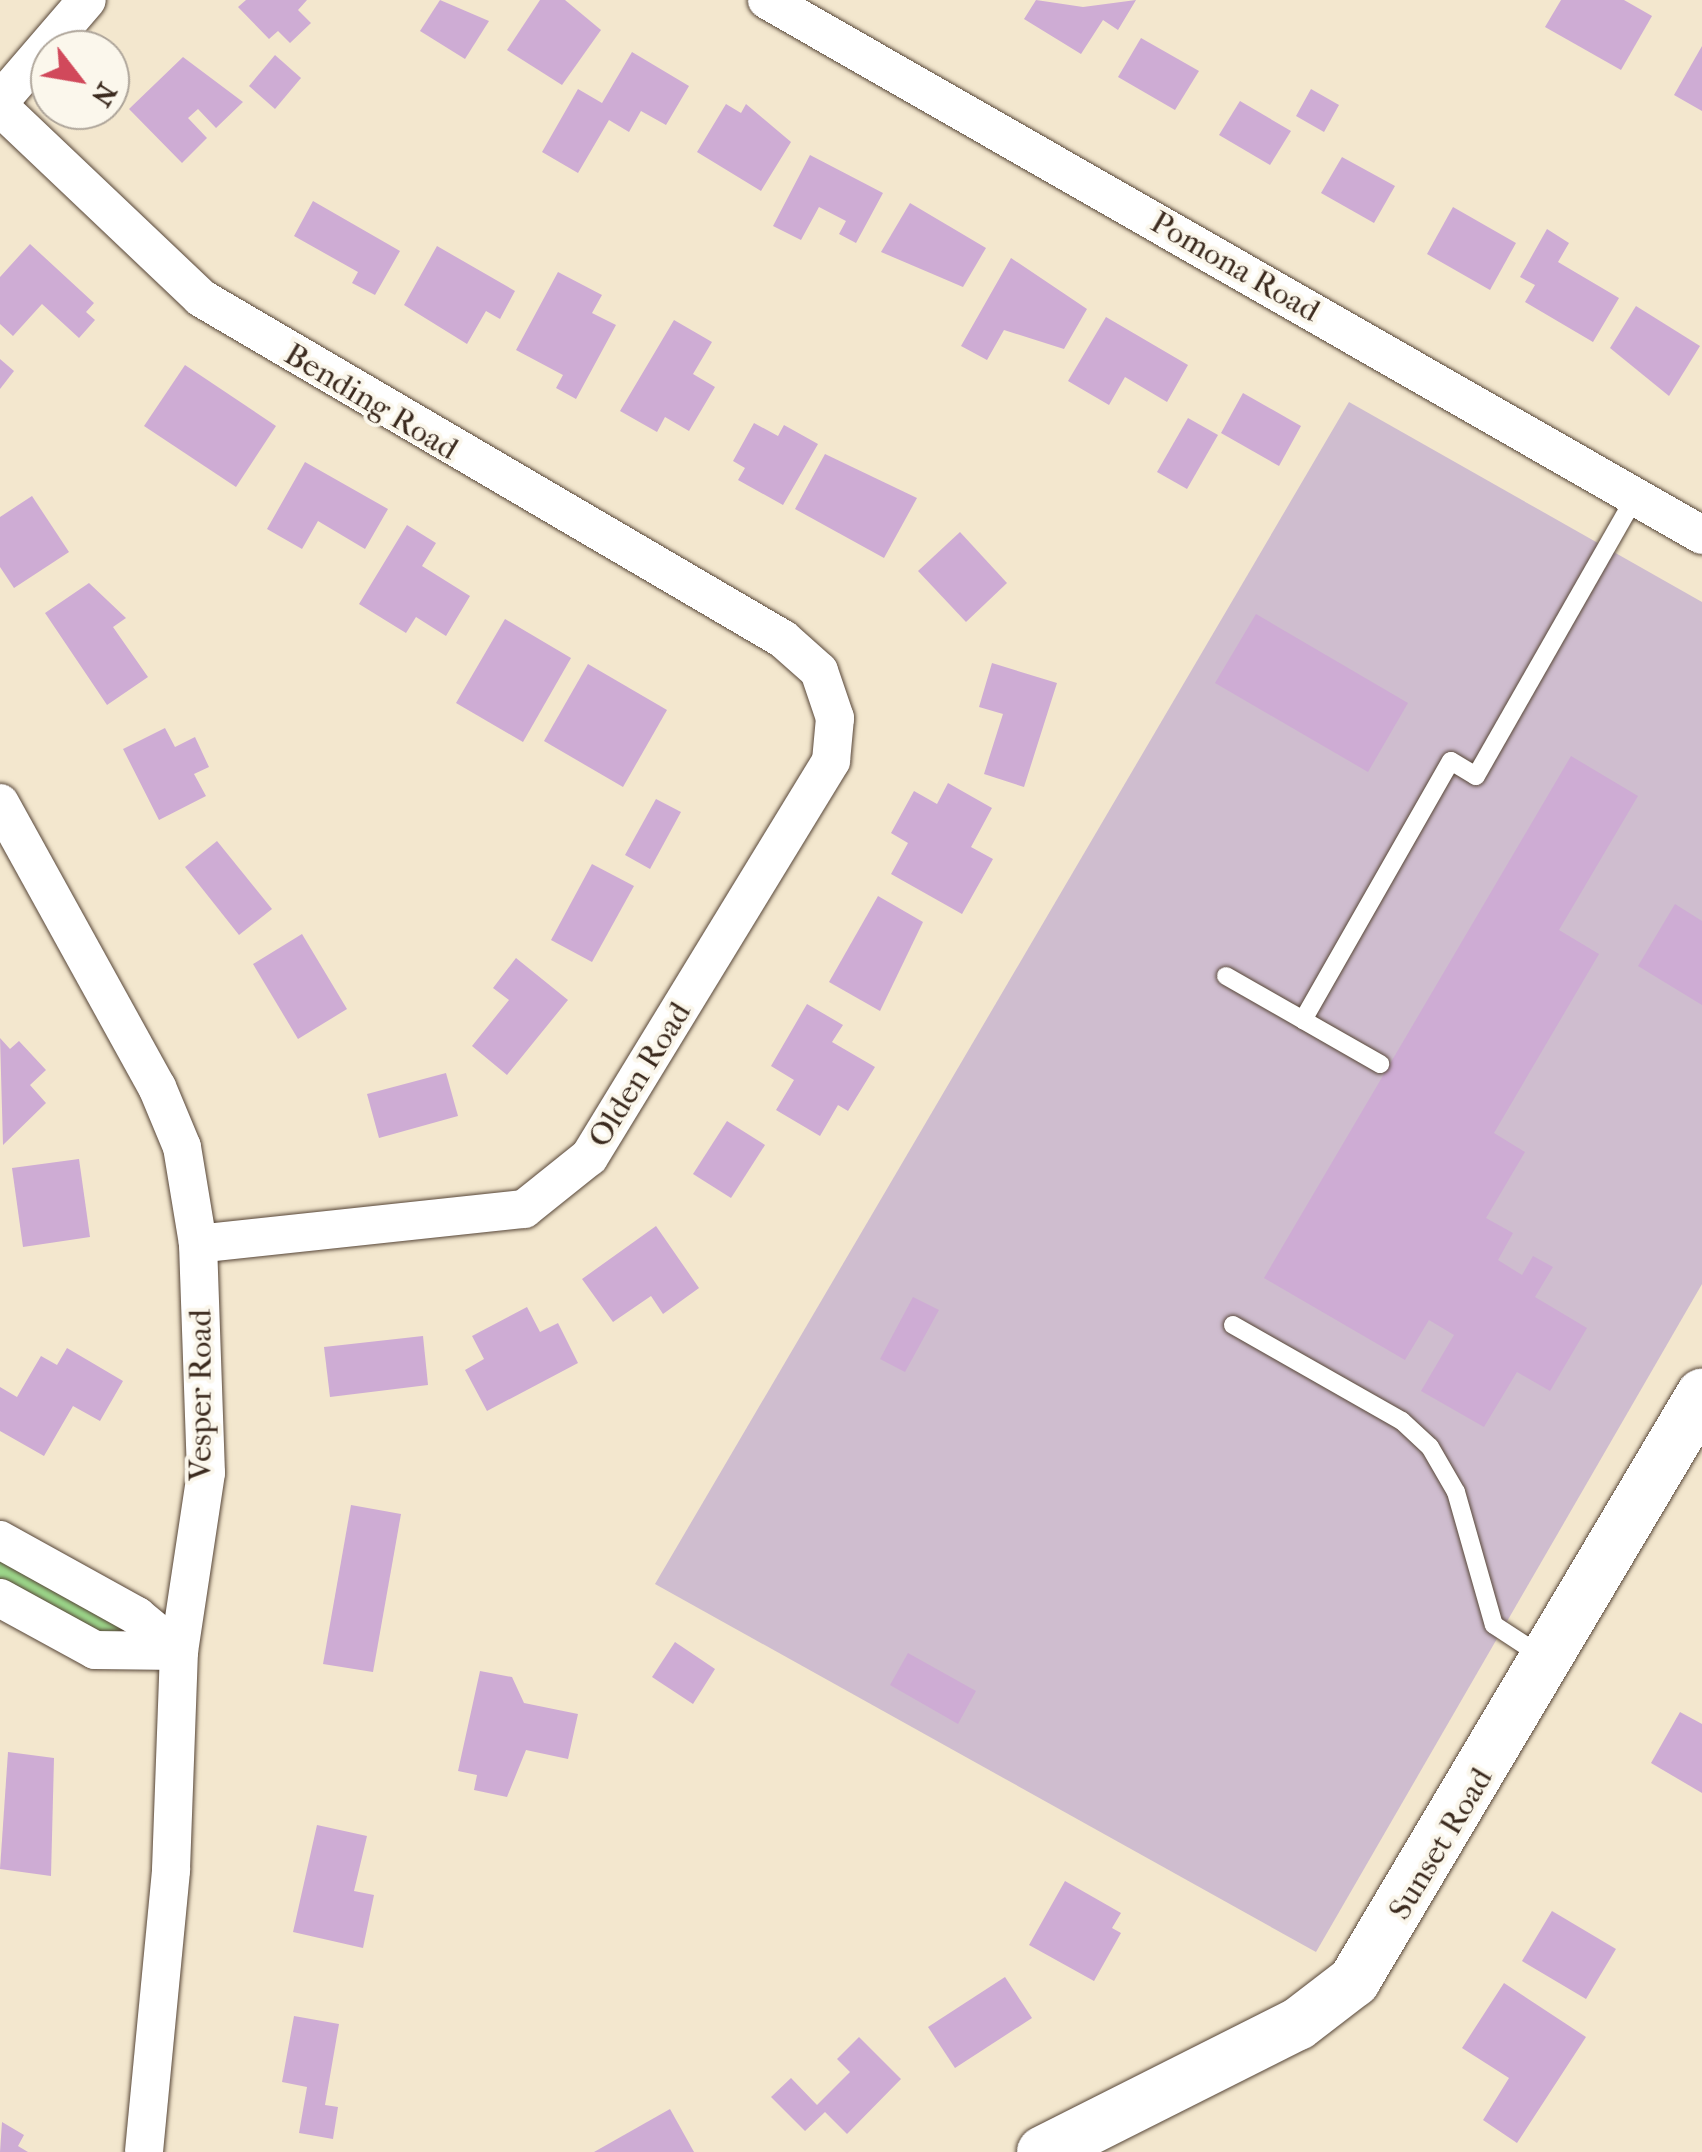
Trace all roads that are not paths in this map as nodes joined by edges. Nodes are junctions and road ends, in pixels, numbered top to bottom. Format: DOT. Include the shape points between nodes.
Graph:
graph roads {
  1 [pos="87,0"];
  2 [pos="768,0"];
  3 [pos="0,104"];
  4 [pos="1636,496"];
  5 [pos="1702,534"];
  6 [pos="784,639"];
  7 [pos="0,803"];
  8 [pos="1226,976"];
  9 [pos="1303,1020"];
  10 [pos="1380,1064"];
  11 [pos="198,1244"];
  12 [pos="1234,1325"];
  13 [pos="1702,1396"];
  14 [pos="0,1540"];
  15 [pos="0,1598"];
  16 [pos="179,1651"];
  17 [pos="1548,1660"];
  18 [pos="144,2152"];
  19 [pos="1043,2152"];
  1 -- 3 [label="street"];
  2 -- 4 [label="street, Pomona Road"];
  3 -- 6 [label="street, Bending Road" via="201,298"];
  4 -- 5 [label="street, Pomona Road"];
  4 -- 9 [label="lane" via="1476,776 1451,761"];
  6 -- 11 [label="street, Olden Road" via="820,671 834,718 831,761 589,1157 524,1209"];
  7 -- 11 [label="street, Vesper Road" via="156,1086 182,1147"];
  8 -- 9 [label="lane"];
  9 -- 10 [label="lane"];
  11 -- 16 [label="street, Vesper Road" via="206,1473"];
  12 -- 17 [label="lane" via="1402,1421 1430,1447 1456,1492 1494,1626"];
  13 -- 17 [label="street, Sunset Road"];
  14 -- 16 [label="street"];
  15 -- 16 [label="street" via="95,1650"];
  16 -- 18 [label="street, Vesper Road"];
  17 -- 19 [label="street, Sunset Road" via="1354,1981 1298,2024"];
}
